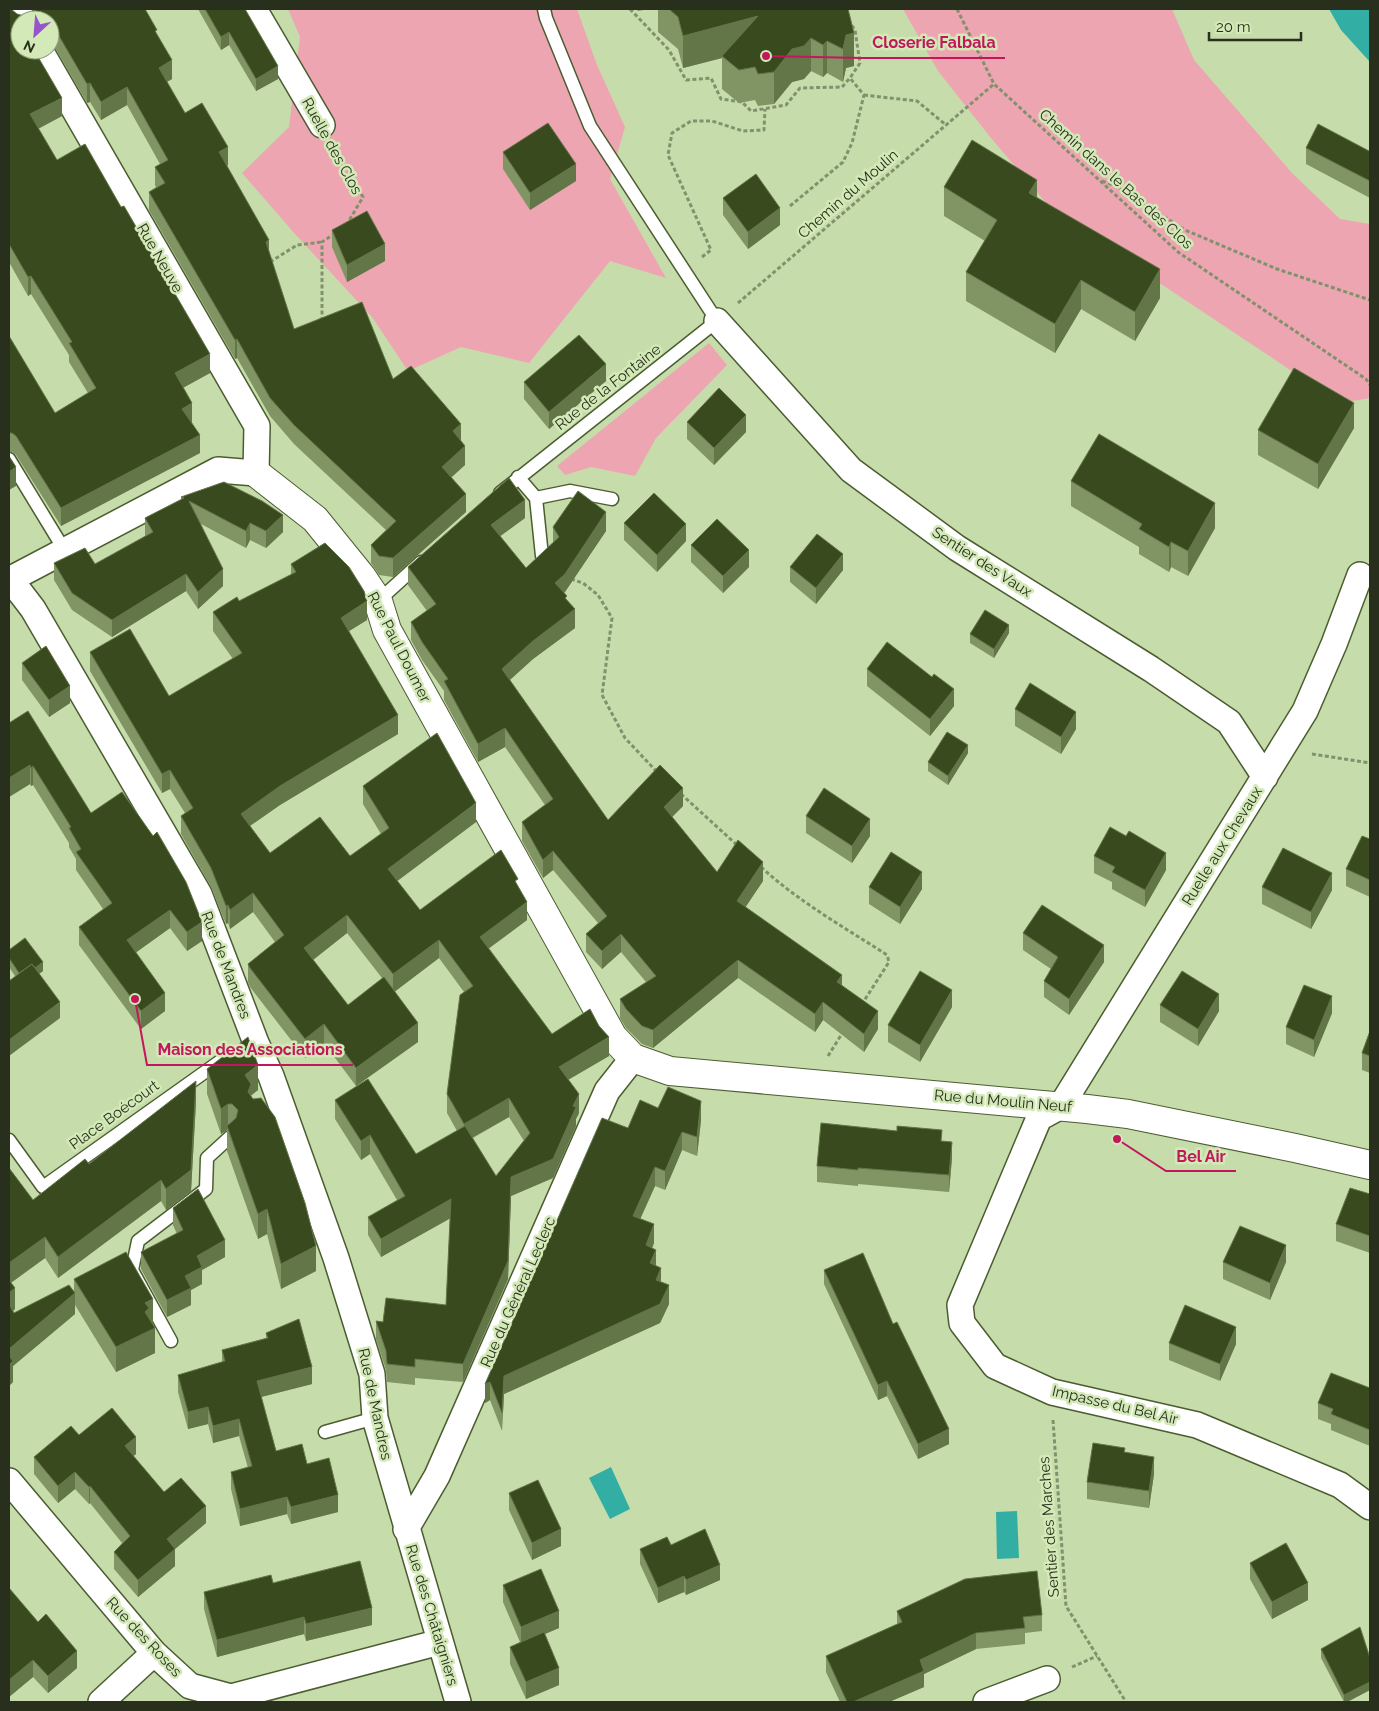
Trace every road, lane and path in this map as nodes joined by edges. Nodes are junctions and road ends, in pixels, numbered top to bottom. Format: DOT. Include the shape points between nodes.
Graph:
graph roads {
  1 [pos="254,9"];
  2 [pos="544,9"];
  3 [pos="630,9"];
  4 [pos="957,9"];
  5 [pos="844,16"];
  6 [pos="46,60"];
  7 [pos="850,78"];
  8 [pos="994,84"];
  9 [pos="864,95"];
  10 [pos="765,109"];
  11 [pos="322,125"];
  12 [pos="946,125"];
  13 [pos="1099,180"];
  14 [pos="790,206"];
  15 [pos="346,225"];
  16 [pos="338,230"];
  17 [pos="322,242"];
  18 [pos="264,265"];
  19 [pos="684,271"];
  20 [pos="1370,300"];
  21 [pos="717,321"];
  22 [pos="322,330"];
  23 [pos="1370,385"];
  24 [pos="9,459"];
  25 [pos="256,473"];
  26 [pos="518,478"];
  27 [pos="536,498"];
  28 [pos="612,499"];
  29 [pos="490,503"];
  30 [pos="65,551"];
  31 [pos="432,553"];
  32 [pos="542,556"];
  33 [pos="1360,575"];
  34 [pos="9,580"];
  35 [pos="378,601"];
  36 [pos="1282,749"];
  37 [pos="1370,763"];
  38 [pos="661,775"];
  39 [pos="1265,777"];
  40 [pos="675,789"];
  41 [pos="740,849"];
  42 [pos="755,862"];
  43 [pos="856,1012"];
  44 [pos="846,1029"];
  45 [pos="244,1047"];
  46 [pos="633,1058"];
  47 [pos="810,1084"];
  48 [pos="1061,1106"];
  49 [pos="230,1137"];
  50 [pos="9,1140"];
  51 [pos="1370,1165"];
  52 [pos="171,1341"];
  53 [pos="1052,1392"];
  54 [pos="375,1418"];
  55 [pos="325,1432"];
  56 [pos="9,1481"];
  57 [pos="1370,1507"];
  58 [pos="406,1529"];
  59 [pos="440,1642"];
  60 [pos="154,1653"];
  61 [pos="1047,1679"];
  62 [pos="101,1702"];
  63 [pos="458,1702"];
  64 [pos="986,1702"];
  65 [pos="1126,1702"];
  1 -- 11 [label="street, Ruelle des Clos"];
  2 -- 19 [label="lane" via="590,126"];
  3 -- 10 [label="path" via="669,50 686,80 711,78 721,99 742,102 751,111"];
  4 -- 8 [label="path, Chemin dans le Bas des Clos"];
  5 -- 7 [label="path" via="856,30 860,63"];
  6 -- 25 [label="street, Rue Neuve" via="256,426"];
  7 -- 9 [label="path"];
  7 -- 10 [label="path" via="842,87 800,88 786,105"];
  8 -- 12 [label="path, Chemin du Moulin"];
  8 -- 13 [label="path, Chemin dans le Bas des Clos"];
  9 -- 12 [label="path" via="917,101"];
  9 -- 14 [label="path" via="843,162"];
  10 -- 19 [label="path" via="764,130 743,131 712,121 691,121 672,133 668,155 711,250"];
  11 -- 15 [label="path, Ruelle des Clos" via="363,197"];
  12 -- 21 [label="path, Chemin du Moulin"];
  13 -- 20 [label="path" via="1116,186 1185,230 1277,269"];
  13 -- 23 [label="path, Chemin dans le Bas des Clos" via="1178,252 1366,379"];
  16 -- 17 [label="path"];
  17 -- 18 [label="path" via="297,245"];
  17 -- 22 [label="path"];
  19 -- 21 [label="lane"];
  21 -- 26 [label="lane, Rue de la Fontaine"];
  21 -- 39 [label="street, Sentier des Vaux" via="851,470 957,548 1151,669 1229,722"];
  24 -- 30 [label="lane"];
  25 -- 30 [label="street" via="218,470"];
  25 -- 35 [label="street, Rue Paul Doumer" via="315,519"];
  26 -- 27 [label="lane"];
  26 -- 29 [label="lane, Rue de la Fontaine"];
  27 -- 28 [label="lane" via="570,491"];
  27 -- 32 [label="lane"];
  30 -- 34 [label="street"];
  31 -- 35 [label="lane"];
  32 -- 38 [label="path" via="557,574 583,583 598,595 612,618 602,695 625,738"];
  33 -- 36 [label="street, Ruelle aux Chevaux" via="1305,711"];
  34 -- 45 [label="street, Rue de Mandres" via="33,609 199,894"];
  35 -- 46 [label="street, Rue Paul Doumer" via="387,630 613,1037"];
  36 -- 37 [label="path"];
  36 -- 39 [label="street, Ruelle aux Chevaux"];
  39 -- 48 [label="street, Ruelle aux Chevaux"];
  40 -- 41 [label="path"];
  42 -- 43 [label="path" via="811,908 887,955 889,962"];
  44 -- 47 [label="path"];
  45 -- 50 [label="lane, Place Boécourt" via="202,1073 43,1187"];
  45 -- 54 [label="street, Rue de Mandres" via="271,1076 275,1103 336,1258 372,1374"];
  46 -- 47 [label="street, Rue du Moulin Neuf" via="670,1071"];
  46 -- 58 [label="street, Rue du Général Leclerc" via="607,1091 437,1476"];
  47 -- 48 [label="street, Rue du Moulin Neuf"];
  48 -- 51 [label="street, Rue du Moulin Neuf" via="1128,1114"];
  48 -- 53 [label="street, Impasse du Bel Air" via="1039,1118 960,1305 962,1323 995,1366"];
  49 -- 52 [label="lane" via="207,1158 206,1189 138,1241 132,1270"];
  53 -- 57 [label="street, Impasse du Bel Air" via="1197,1424 1340,1485"];
  53 -- 65 [label="path, Sentier des Marches" via="1066,1606"];
  54 -- 55 [label="lane"];
  54 -- 58 [label="street, Rue de Mandres"];
  56 -- 60 [label="street, Rue des Roses"];
  58 -- 59 [label="street, Rue des Châtaigniers"];
  59 -- 60 [label="street, Rue des Roses" via="231,1697 190,1686"];
  59 -- 63 [label="street, Rue des Châtaigniers"];
  60 -- 62 [label="street"];
  61 -- 64 [label="street"];
}
